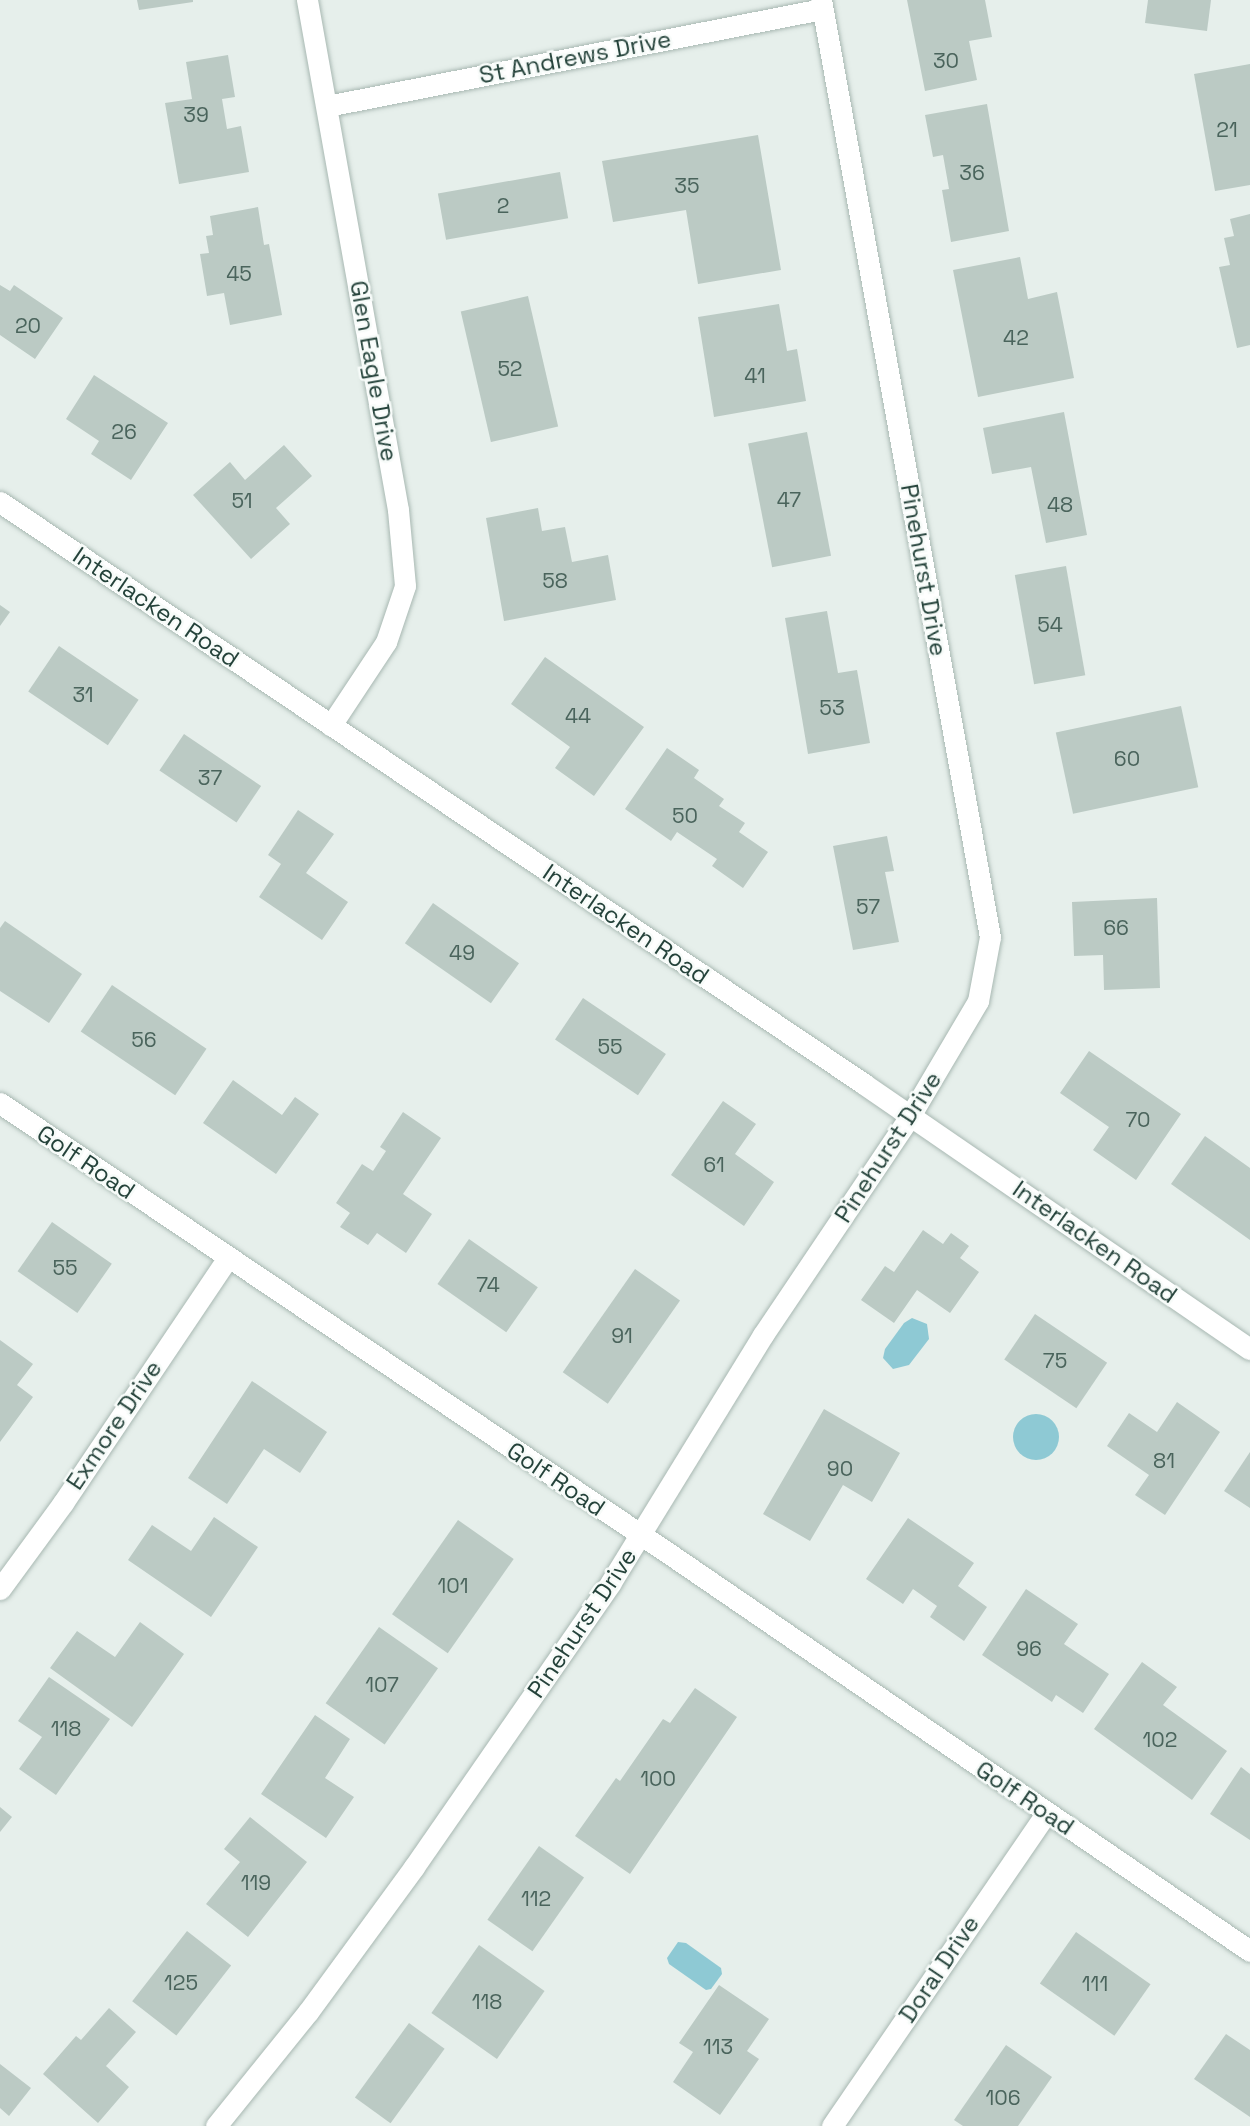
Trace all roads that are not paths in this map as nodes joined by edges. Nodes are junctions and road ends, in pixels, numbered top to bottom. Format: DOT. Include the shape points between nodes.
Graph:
graph roads {
  1 [pos="307,0"];
  2 [pos="822,4"];
  3 [pos="327,106"];
  4 [pos="0,502"];
  5 [pos="331,726"];
  6 [pos="0,1103"];
  7 [pos="910,1116"];
  8 [pos="227,1259"];
  9 [pos="1250,1349"];
  10 [pos="642,1536"];
  11 [pos="0,1589"];
  12 [pos="1046,1813"];
  13 [pos="1250,1951"];
  14 [pos="216,2126"];
  15 [pos="832,2126"];
  1 -- 3 [label="street, Glen Eagle Drive"];
  2 -- 3 [label="street, St Andrews Drive"];
  2 -- 7 [label="street, Pinehurst Drive" via="990,937 978,1001"];
  3 -- 5 [label="street, Glen Eagle Drive" via="398,510 405,586 386,642"];
  4 -- 5 [label="street, Interlacken Road"];
  5 -- 7 [label="street, Interlacken Road"];
  6 -- 8 [label="street, Golf Road"];
  7 -- 9 [label="street, Interlacken Road"];
  7 -- 10 [label="street, Pinehurst Drive" via="763,1335"];
  8 -- 10 [label="street, Golf Road"];
  8 -- 11 [label="street, Exmore Drive"];
  10 -- 12 [label="street, Golf Road"];
  10 -- 14 [label="street, Pinehurst Drive" via="414,1867 308,2012"];
  12 -- 13 [label="street, Golf Road"];
  12 -- 15 [label="street, Doral Drive"];
}
